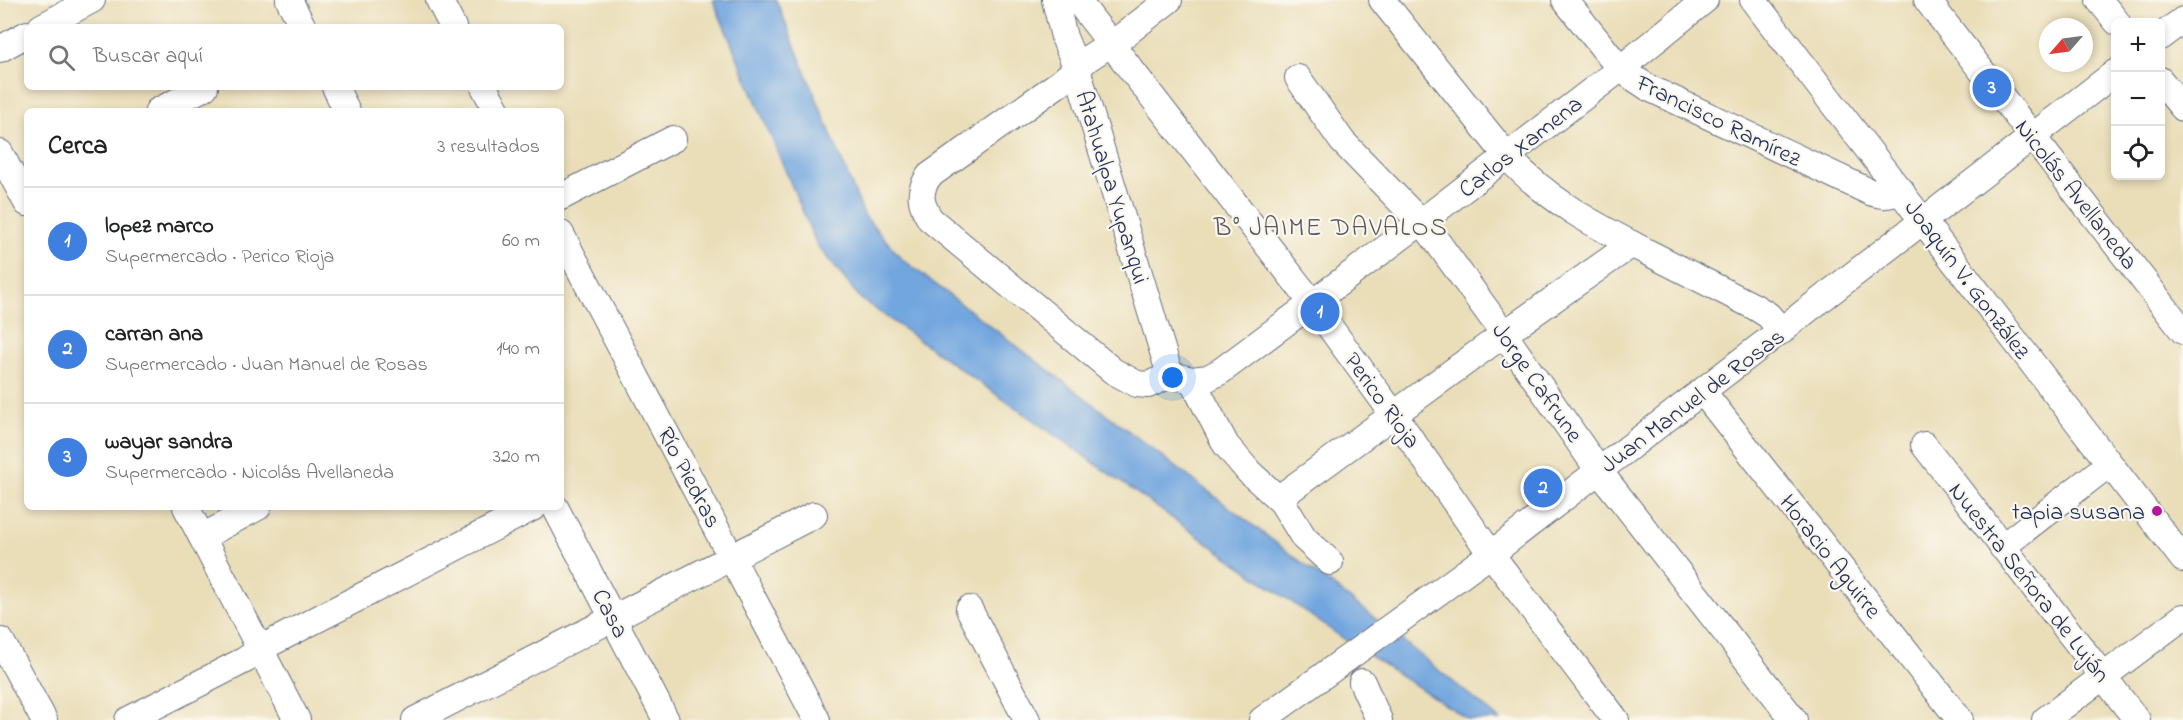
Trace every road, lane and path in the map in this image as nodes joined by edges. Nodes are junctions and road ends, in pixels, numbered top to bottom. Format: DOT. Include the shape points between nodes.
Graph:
graph roads {
  1 [pos="92,0"];
  2 [pos="289,0"];
  3 [pos="439,0"];
  4 [pos="1055,0"];
  5 [pos="1077,0"];
  6 [pos="1169,0"];
  7 [pos="1382,0"];
  8 [pos="1565,0"];
  9 [pos="1705,0"];
  10 [pos="1752,0"];
  11 [pos="1927,0"];
  12 [pos="2100,0"];
  13 [pos="2114,18"];
  14 [pos="2183,20"];
  15 [pos="47,24"];
  16 [pos="301,24"];
  17 [pos="451,24"];
  18 [pos="2165,33"];
  19 [pos="24,36"];
  20 [pos="1112,44"];
  21 [pos="0,49"];
  22 [pos="1077,69"];
  23 [pos="1620,69"];
  24 [pos="2111,75"];
  25 [pos="1298,78"];
  26 [pos="2165,86"];
  27 [pos="199,90"];
  28 [pos="336,90"];
  29 [pos="486,90"];
  30 [pos="164,108"];
  31 [pos="346,108"];
  32 [pos="494,108"];
  33 [pos="2183,108"];
  34 [pos="2033,137"];
  35 [pos="673,139"];
  36 [pos="0,153"];
  37 [pos="1506,155"];
  38 [pos="23,188"];
  39 [pos="1901,190"];
  40 [pos="564,195"];
  41 [pos="1924,220"];
  42 [pos="1422,222"];
  43 [pos="564,240"];
  44 [pos="1632,244"];
  45 [pos="1313,304"];
  46 [pos="1782,331"];
  47 [pos="2183,331"];
  48 [pos="1504,334"];
  49 [pos="1170,380"];
  50 [pos="1702,392"];
  51 [pos="1394,414"];
  52 [pos="1924,445"];
  53 [pos="2109,464"];
  54 [pos="1599,471"];
  55 [pos="1279,498"];
  56 [pos="188,510"];
  57 [pos="252,510"];
  58 [pos="528,510"];
  59 [pos="557,510"];
  60 [pos="814,515"];
  61 [pos="202,537"];
  62 [pos="2002,547"];
  63 [pos="1491,554"];
  64 [pos="732,556"];
  65 [pos="2183,559"];
  66 [pos="1330,562"];
  67 [pos="969,609"];
  68 [pos="2183,617"];
  69 [pos="613,618"];
  70 [pos="1,641"];
  71 [pos="260,650"];
  72 [pos="2104,677"];
  73 [pos="1362,682"];
  74 [pos="44,720"];
  75 [pos="128,720"];
  76 [pos="297,720"];
  77 [pos="415,720"];
  78 [pos="666,720"];
  79 [pos="817,720"];
  80 [pos="1027,720"];
  81 [pos="1262,720"];
  82 [pos="1379,720"];
  83 [pos="1616,720"];
  84 [pos="1794,720"];
  85 [pos="1960,720"];
  86 [pos="2045,720"];
  87 [pos="2137,720"];
  1 -- 15 [label="street"];
  2 -- 16 [label="street"];
  3 -- 17 [label="street"];
  4 -- 22 [label="street, Atahualpa Yupanqui"];
  5 -- 20 [label="street, Perico Rioja"];
  6 -- 20 [label="street"];
  7 -- 37 [label="street"];
  8 -- 23 [label="street, Francisco Ramírez"];
  9 -- 23 [label="street, Carlos Xamena"];
  10 -- 39 [label="street, Joaquín V. González"];
  11 -- 34 [label="street, Nicolás Avellaneda"];
  12 -- 13 [label="street"];
  14 -- 18 [label="street"];
  19 -- 21 [label="street"];
  20 -- 22 [label="street"];
  20 -- 45 [label="street, Perico Rioja"];
  22 -- 49 [label="street, Atahualpa Yupanqui"];
  22 -- 49 [label="street" via="929,176 923,185 922,206 930,219 1113,371 1137,384"];
  23 -- 37 [label="street, Carlos Xamena"];
  23 -- 39 [label="street, Francisco Ramírez" via="1648,88 1870,192 1891,196"];
  24 -- 34 [label="street, Juan Manuel de Rosas"];
  25 -- 42 [label="street, Jorge Cafrune" via="1342,141"];
  26 -- 33 [label="street"];
  27 -- 30 [label="street"];
  28 -- 31 [label="street"];
  29 -- 32 [label="street"];
  34 -- 41 [label="street, Juan Manuel de Rosas"];
  34 -- 47 [label="street, Nicolás Avellaneda"];
  35 -- 40 [label="street"];
  36 -- 38 [label="street"];
  37 -- 42 [label="street, Carlos Xamena"];
  37 -- 44 [label="street" via="1551,197"];
  39 -- 41 [label="street, Joaquín V. González"];
  41 -- 46 [label="street, Juan Manuel de Rosas"];
  41 -- 53 [label="street, Joaquín V. González"];
  42 -- 45 [label="street, Carlos Xamena"];
  42 -- 48 [label="street, Jorge Cafrune"];
  43 -- 64 [label="street, Río Piedras"];
  44 -- 46 [label="street" via="1755,307"];
  44 -- 48 [label="street"];
  45 -- 49 [label="street, Carlos Xamena" via="1208,378"];
  45 -- 51 [label="street, Perico Rioja"];
  46 -- 50 [label="street, Juan Manuel de Rosas"];
  48 -- 51 [label="street"];
  48 -- 54 [label="street, Jorge Cafrune"];
  49 -- 55 [label="street, Atahualpa Yupanqui" via="1250,472"];
  50 -- 54 [label="street, Juan Manuel de Rosas"];
  50 -- 85 [label="street, Horacio Aguirre"];
  51 -- 55 [label="street"];
  51 -- 63 [label="street, Perico Rioja"];
  52 -- 62 [label="street, Nuestra Señora de Luján"];
  53 -- 62 [label="street"];
  53 -- 65 [label="street, Joaquín V. González"];
  54 -- 63 [label="street, Juan Manuel de Rosas"];
  54 -- 84 [label="street, Jorge Cafrune"];
  55 -- 66 [label="street, Atahualpa Yupanqui" via="1304,538"];
  56 -- 61 [label="street"];
  57 -- 61 [label="street"];
  58 -- 71 [label="street"];
  59 -- 69 [label="street, Casa"];
  60 -- 64 [label="street"];
  61 -- 71 [label="street"];
  62 -- 72 [label="street, Nuestra Señora de Luján"];
  63 -- 81 [label="street, Juan Manuel de Rosas"];
  63 -- 83 [label="street, Perico Rioja"];
  64 -- 69 [label="street"];
  64 -- 79 [label="street, Río Piedras"];
  67 -- 80 [label="street"];
  68 -- 72 [label="street"];
  69 -- 77 [label="street"];
  69 -- 78 [label="street, Casa"];
  70 -- 74 [label="street"];
  71 -- 75 [label="street"];
  71 -- 76 [label="street"];
  72 -- 86 [label="street"];
  72 -- 87 [label="street, Nuestra Señora de Luján"];
  73 -- 82 [label="street"];
}
